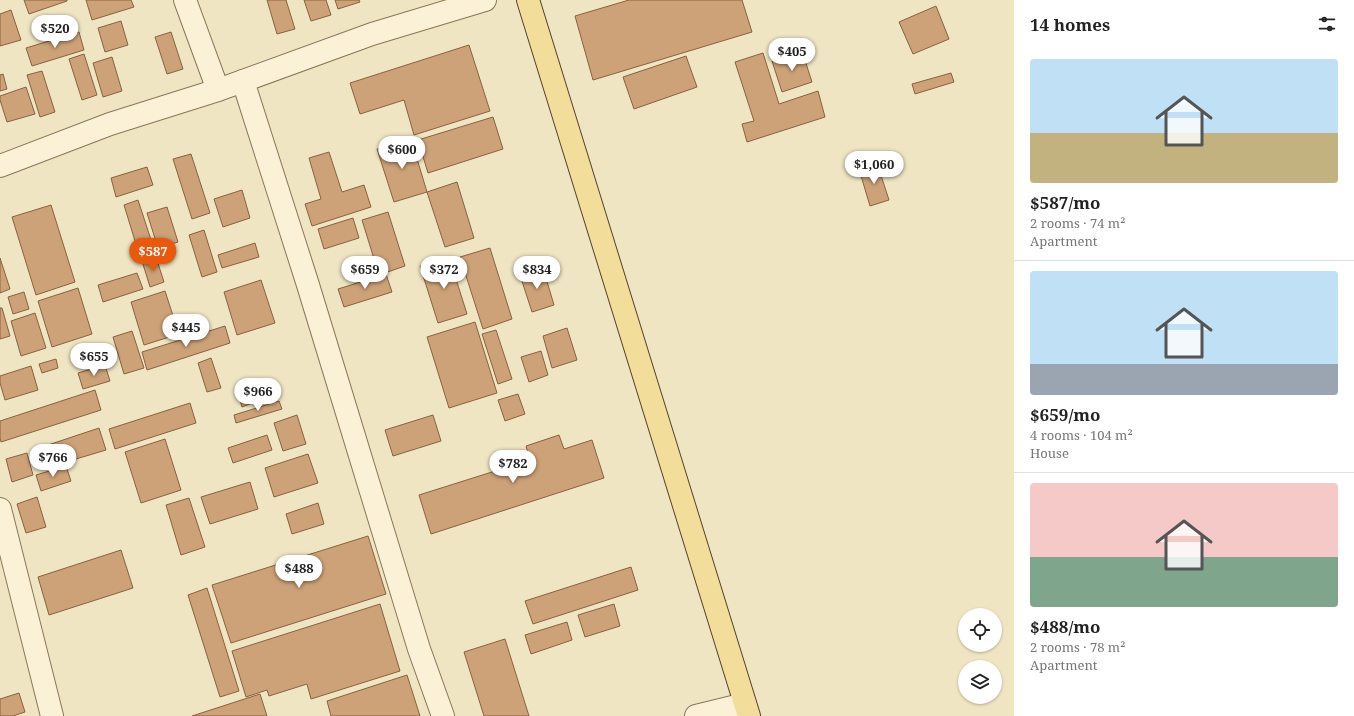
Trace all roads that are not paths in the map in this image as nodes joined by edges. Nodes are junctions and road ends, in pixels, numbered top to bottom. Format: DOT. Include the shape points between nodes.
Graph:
graph roads {
  1 [pos="185,0"];
  2 [pos="485,0"];
  3 [pos="528,0"];
  4 [pos="243,81"];
  5 [pos="218,90"];
  6 [pos="0,166"];
  7 [pos="0,509"];
  8 [pos="747,710"];
  9 [pos="52,716"];
  10 [pos="443,716"];
  11 [pos="696,716"];
  1 -- 5 [label="street"];
  2 -- 4 [label="street" via="372,34"];
  3 -- 8 [label="main road"];
  4 -- 5 [label="street"];
  4 -- 10 [label="street" via="419,649"];
  5 -- 6 [label="street" via="110,124"];
  7 -- 9 [label="street"];
  8 -- 11 [label="street"];
}
